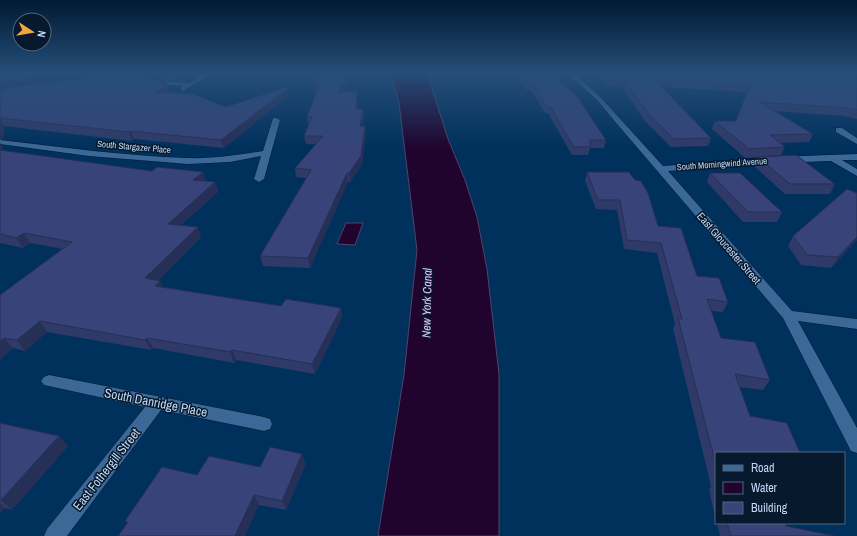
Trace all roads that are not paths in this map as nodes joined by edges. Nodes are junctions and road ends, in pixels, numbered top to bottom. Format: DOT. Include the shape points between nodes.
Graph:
graph roads {
  1 [pos="598,98"];
  2 [pos="276,120"];
  3 [pos="839,130"];
  4 [pos="0,142"];
  5 [pos="857,142"];
  6 [pos="267,153"];
  7 [pos="831,157"];
  8 [pos="857,157"];
  9 [pos="661,169"];
  10 [pos="857,173"];
  11 [pos="259,179"];
  12 [pos="788,315"];
  13 [pos="857,324"];
  14 [pos="49,381"];
  15 [pos="158,402"];
  16 [pos="264,424"];
  17 [pos="857,445"];
  18 [pos="54,536"];
  1 -- 9 [label="street, East Gloucester Street"];
  2 -- 6 [label="street"];
  3 -- 5 [label="street"];
  4 -- 6 [label="street, South Stargazer Place" via="188,161"];
  6 -- 11 [label="street"];
  7 -- 8 [label="street, South Morningwind Avenue"];
  7 -- 9 [label="street, South Morningwind Avenue"];
  7 -- 10 [label="street"];
  9 -- 12 [label="street, East Gloucester Street"];
  12 -- 13 [label="street"];
  12 -- 17 [label="street, East Gloucester Street"];
  14 -- 15 [label="street, South Danridge Place"];
  15 -- 16 [label="street, South Danridge Place"];
  15 -- 18 [label="street, East Fothergill Street"];
}
